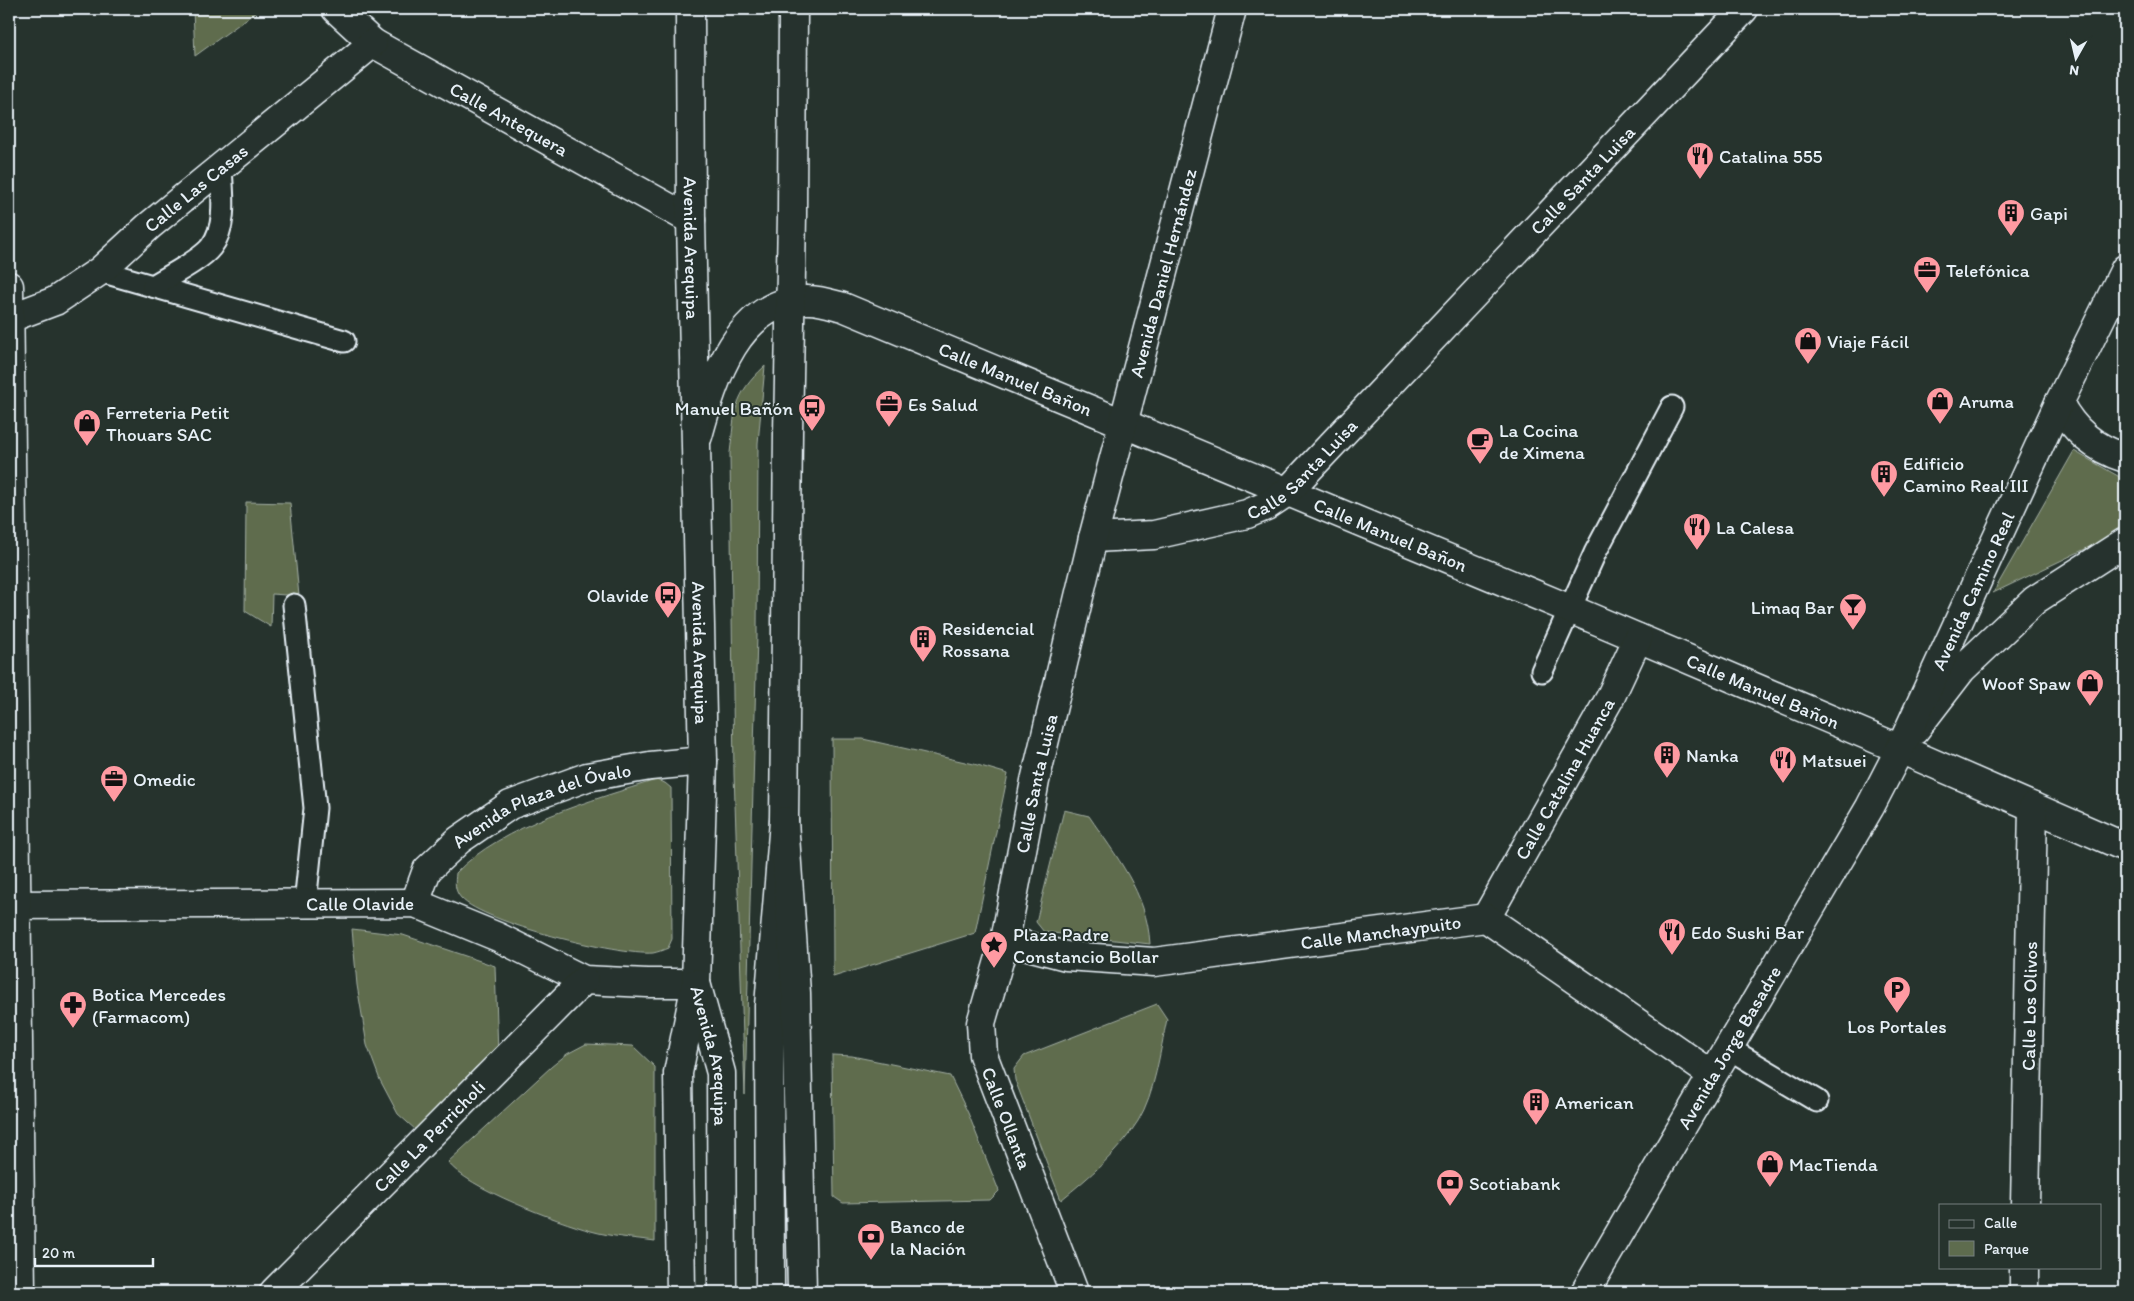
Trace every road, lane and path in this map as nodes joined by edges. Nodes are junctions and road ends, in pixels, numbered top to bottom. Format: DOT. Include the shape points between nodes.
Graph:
graph roads {
  1 [pos="336,9"];
  2 [pos="690,9"];
  3 [pos="793,9"];
  4 [pos="1232,9"];
  5 [pos="1744,9"];
  6 [pos="373,43"];
  7 [pos="221,167"];
  8 [pos="691,220"];
  9 [pos="2125,269"];
  10 [pos="100,271"];
  11 [pos="9,286"];
  12 [pos="154,286"];
  13 [pos="791,301"];
  14 [pos="10,318"];
  15 [pos="344,341"];
  16 [pos="2059,403"];
  17 [pos="1672,407"];
  18 [pos="1124,423"];
  19 [pos="10,443"];
  20 [pos="696,446"];
  21 [pos="2125,458"];
  22 [pos="1287,492"];
  23 [pos="1093,538"];
  24 [pos="2125,542"];
  25 [pos="294,605"];
  26 [pos="1570,609"];
  27 [pos="1638,638"];
  28 [pos="1542,671"];
  29 [pos="1900,749"];
  30 [pos="703,761"];
  31 [pos="2034,807"];
  32 [pos="784,821"];
  33 [pos="2125,847"];
  34 [pos="416,903"];
  35 [pos="305,904"];
  36 [pos="13,905"];
  37 [pos="1486,918"];
  38 [pos="1005,940"];
  39 [pos="584,980"];
  40 [pos="696,983"];
  41 [pos="1728,1048"];
  42 [pos="1711,1074"];
  43 [pos="1816,1101"];
  44 [pos="2025,1204"];
  45 [pos="2024,1268"];
  46 [pos="21,1292"];
  47 [pos="274,1292"];
  48 [pos="681,1292"];
  49 [pos="722,1292"];
  50 [pos="770,1292"];
  51 [pos="802,1292"];
  52 [pos="1074,1292"];
  53 [pos="1585,1292"];
  54 [pos="2024,1292"];
  1 -- 6 [label="street, Calle Antequera"];
  2 -- 8 [label="street, Avenida Arequipa"];
  3 -- 13 [label="street"];
  4 -- 18 [label="street, Avenida Daniel Hernández"];
  5 -- 22 [label="street, Calle Santa Luisa"];
  6 -- 7 [label="street, Calle Las Casas"];
  6 -- 8 [label="street, Calle Antequera"];
  7 -- 10 [label="street, Calle Las Casas"];
  7 -- 12 [label="lane" via="223,209 212,246"];
  8 -- 20 [label="street, Avenida Arequipa"];
  9 -- 16 [label="street, Avenida Camino Real"];
  10 -- 12 [label="lane"];
  10 -- 14 [label="street, Calle Las Casas" via="55,301"];
  11 -- 14 [label="street"];
  12 -- 15 [label="lane"];
  13 -- 18 [label="street, Calle Manuel Bañon" via="819,301 856,311"];
  13 -- 20 [label="street, Calle Manuel Bañon" via="761,316 737,340 713,388"];
  13 -- 32 [label="street"];
  14 -- 19 [label="street"];
  16 -- 21 [label="street" via="2070,422 2091,442"];
  16 -- 29 [label="street, Avenida Camino Real"];
  17 -- 26 [label="lane" via="1595,553"];
  18 -- 22 [label="street, Calle Manuel Bañon"];
  18 -- 23 [label="street, Avenida Daniel Hernández"];
  19 -- 36 [label="street"];
  20 -- 30 [label="street, Avenida Arequipa"];
  22 -- 23 [label="street, Calle Santa Luisa" via="1247,514 1154,535"];
  22 -- 26 [label="street, Calle Manuel Bañon"];
  23 -- 38 [label="street, Calle Santa Luisa" via="1035,781"];
  24 -- 29 [label="street" via="2035,600 1962,669"];
  25 -- 35 [label="lane" via="315,808"];
  26 -- 27 [label="street, Calle Manuel Bañon"];
  26 -- 28 [label="lane"];
  27 -- 29 [label="street, Calle Manuel Bañon"];
  27 -- 37 [label="street, Calle Catalina Huanca" via="1610,698"];
  29 -- 31 [label="street, Calle Manuel Bañon"];
  29 -- 41 [label="street, Avenida Jorge Basadre" via="1870,807"];
  30 -- 34 [label="street, Avenida Plaza del Óvalo" via="587,777 510,805 459,840 427,870"];
  30 -- 40 [label="street, Avenida Arequipa"];
  31 -- 33 [label="street, Calle Manuel Bañon"];
  31 -- 44 [label="street, Calle Los Olivos"];
  32 -- 50 [label="street" via="769,1006"];
  32 -- 51 [label="street" via="796,992"];
  34 -- 35 [label="street, Calle Olavide"];
  34 -- 39 [label="street, Calle Olavide" via="498,937"];
  35 -- 36 [label="street, Calle Olavide"];
  36 -- 46 [label="street"];
  37 -- 38 [label="street, Calle Manchaypuito" via="1154,962 1066,956"];
  37 -- 42 [label="street, Calle Manchaypuito"];
  38 -- 52 [label="street, Calle Ollanta" via="981,1023 983,1055"];
  39 -- 40 [label="street, Calle Olavide"];
  39 -- 47 [label="street, Calle La Perricholi"];
  40 -- 48 [label="street" via="678,1073"];
  40 -- 49 [label="street, Avenida Arequipa" via="721,1073"];
  41 -- 42 [label="street, Avenida Jorge Basadre"];
  41 -- 43 [label="lane"];
  42 -- 53 [label="street, Avenida Jorge Basadre"];
  45 -- 54 [label="street"];
}
